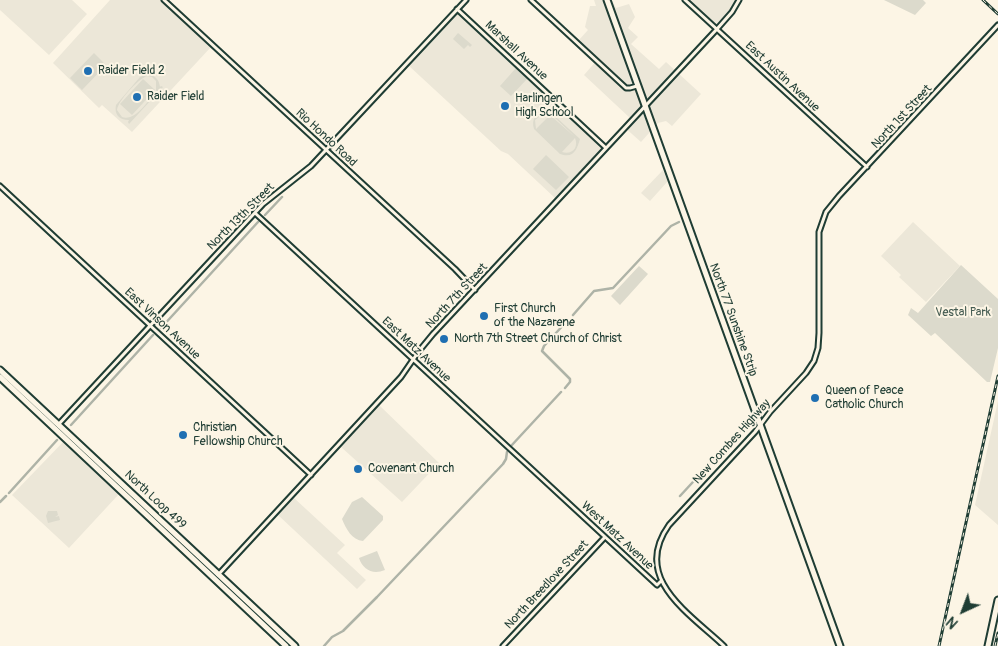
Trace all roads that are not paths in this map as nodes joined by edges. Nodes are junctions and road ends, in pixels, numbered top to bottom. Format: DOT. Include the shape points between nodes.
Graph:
graph roads {
  1 [pos="164,0"];
  2 [pos="466,0"];
  3 [pos="531,0"];
  4 [pos="607,0"];
  5 [pos="685,0"];
  6 [pos="739,0"];
  7 [pos="457,9"];
  8 [pos="998,25"];
  9 [pos="717,29"];
  10 [pos="638,86"];
  11 [pos="646,106"];
  12 [pos="606,148"];
  13 [pos="326,149"];
  14 [pos="866,167"];
  15 [pos="0,186"];
  16 [pos="255,213"];
  17 [pos="822,222"];
  18 [pos="475,290"];
  19 [pos="150,326"];
  20 [pos="413,360"];
  21 [pos="0,373"];
  22 [pos="59,424"];
  23 [pos="760,425"];
  24 [pos="54,429"];
  25 [pos="98,470"];
  26 [pos="311,475"];
  27 [pos="121,483"];
  28 [pos="566,500"];
  29 [pos="605,536"];
  30 [pos="217,577"];
  31 [pos="660,581"];
  32 [pos="998,600"];
  33 [pos="286,646"];
  34 [pos="295,646"];
  35 [pos="502,646"];
  36 [pos="724,646"];
  37 [pos="840,646"];
  38 [pos="988,646"];
  1 -- 13 [label="street, Rio Hondo Road"];
  2 -- 7 [label="street, North 13th Street"];
  3 -- 10 [label="street" via="626,88"];
  4 -- 10 [label="main road, North 77 Sunshine Strip"];
  5 -- 9 [label="street, East Austin Avenue"];
  6 -- 9 [label="street, North 7th Street"];
  7 -- 12 [label="street, Marshall Avenue"];
  7 -- 13 [label="street, North 13th Street"];
  8 -- 14 [label="street, North 1st Street"];
  9 -- 11 [label="street, North 7th Street"];
  9 -- 14 [label="street, East Austin Avenue"];
  10 -- 11 [label="main road, North 77 Sunshine Strip"];
  11 -- 12 [label="street, North 7th Street"];
  11 -- 23 [label="main road, North 77 Sunshine Strip"];
  12 -- 18 [label="street, North 7th Street"];
  13 -- 16 [label="street, North 13th Street" via="311,166"];
  13 -- 18 [label="street, Rio Hondo Road"];
  14 -- 17 [label="street, North 1st Street" via="826,212"];
  15 -- 19 [label="street, East Vinson Avenue"];
  16 -- 19 [label="street, North 13th Street"];
  16 -- 20 [label="street, East Matz Avenue"];
  17 -- 23 [label="street, New Combes Highway" via="818,243 818,348 806,373"];
  18 -- 20 [label="street, North 7th Street"];
  19 -- 22 [label="street, North 13th Street"];
  19 -- 26 [label="street, East Vinson Avenue"];
  20 -- 26 [label="street, North 7th Street"];
  20 -- 28 [label="street, East Matz Avenue"];
  21 -- 22 [label="main road, North Loop 499"];
  21 -- 24 [label="main road, North Loop 499"];
  22 -- 24 [label="street, North 13th Street"];
  22 -- 27 [label="main road, North Loop 499"];
  23 -- 31 [label="street, New Combes Highway" via="665,531 657,553"];
  23 -- 37 [label="main road, North 77 Sunshine Strip"];
  24 -- 25 [label="main road, North Loop 499"];
  25 -- 27 [label="main road"];
  25 -- 30 [label="main road, North Loop 499"];
  26 -- 30 [label="street, North 7th Street"];
  27 -- 30 [label="main road, North Loop 499"];
  28 -- 29 [label="street, West Matz Avenue"];
  29 -- 31 [label="street, West Matz Avenue" via="656,585"];
  29 -- 35 [label="street, North Breedlove Street"];
  30 -- 33 [label="main road, North Loop 499"];
  30 -- 34 [label="main road, North Loop 499"];
  31 -- 36 [label="street" via="672,598"];
  32 -- 38 [label="main road"];
}
